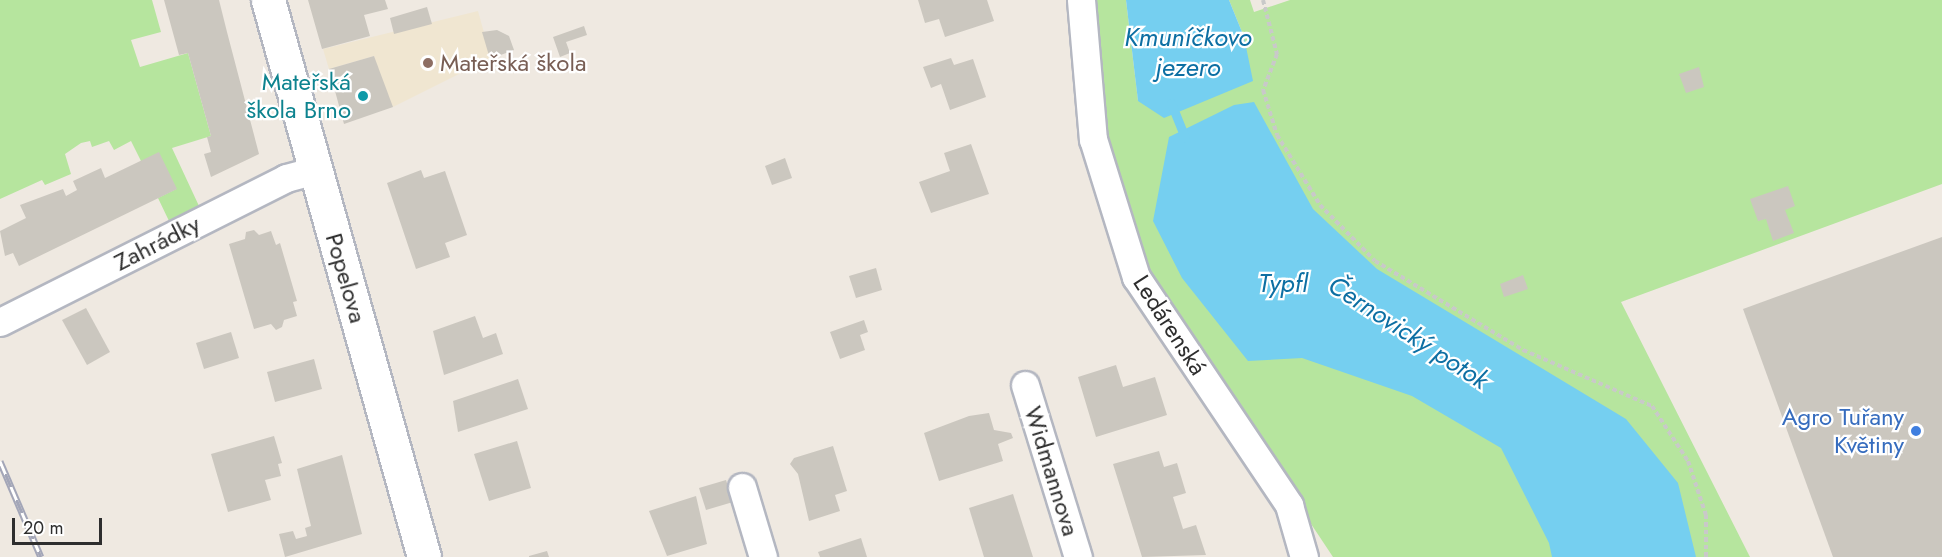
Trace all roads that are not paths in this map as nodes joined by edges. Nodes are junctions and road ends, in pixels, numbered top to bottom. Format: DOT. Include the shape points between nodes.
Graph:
graph roads {
  1 [pos="267,0"];
  2 [pos="1081,0"];
  3 [pos="316,170"];
  4 [pos="0,322"];
  5 [pos="1025,385"];
  6 [pos="742,487"];
  7 [pos="424,557"];
  8 [pos="763,557"];
  9 [pos="1078,557"];
  10 [pos="1304,557"];
  1 -- 3 [label="street, Popelova"];
  2 -- 10 [label="street, Ledárenská" via="1094,139 1136,277 1289,505"];
  3 -- 4 [label="street, Zahrádky" via="286,178"];
  3 -- 7 [label="street, Popelova"];
  5 -- 9 [label="street, Widmannova"];
  6 -- 8 [label="street"];
}
